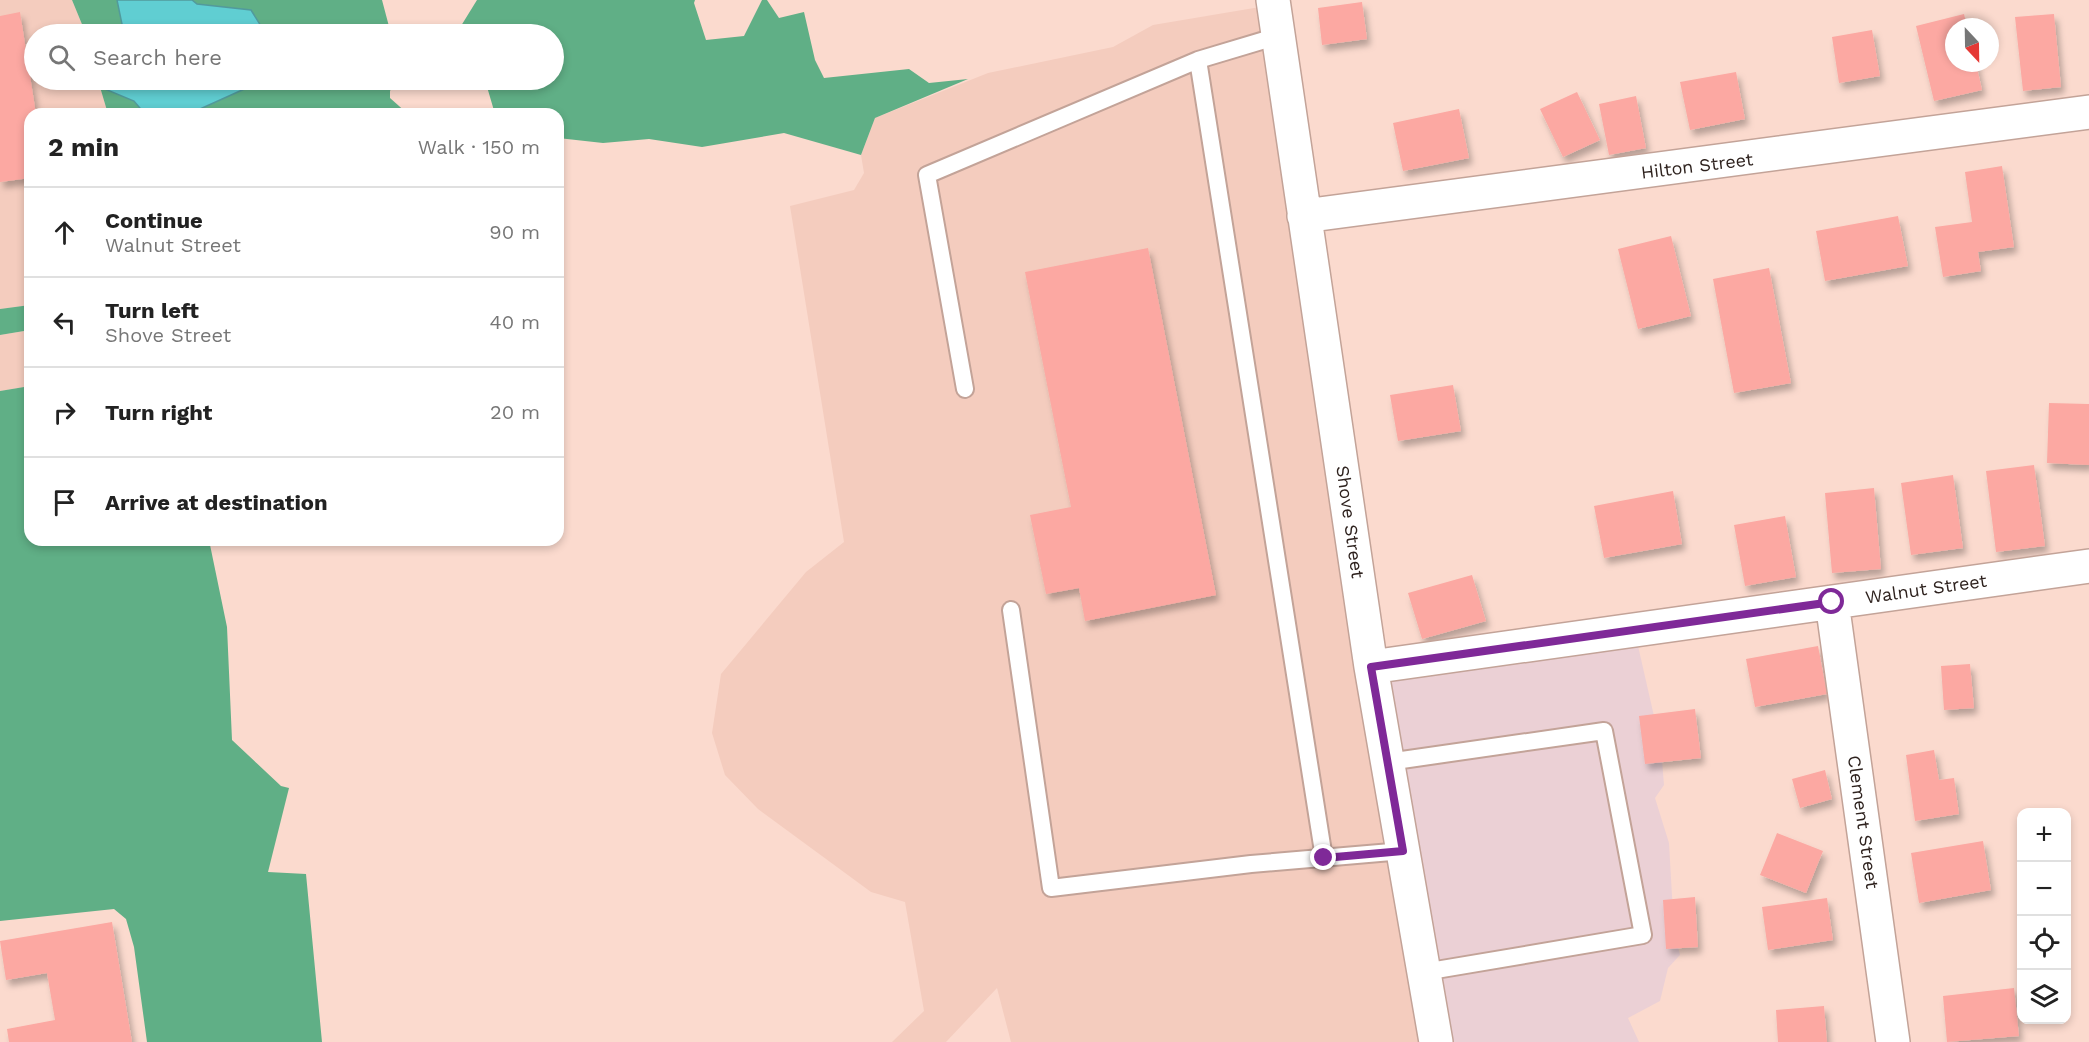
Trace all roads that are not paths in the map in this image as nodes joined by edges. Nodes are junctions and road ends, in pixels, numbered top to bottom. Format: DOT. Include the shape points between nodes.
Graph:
graph roads {
  1 [pos="1273,0"];
  2 [pos="1278,36"];
  3 [pos="1198,60"];
  4 [pos="2089,112"];
  5 [pos="1304,216"];
  6 [pos="965,389"];
  7 [pos="2089,566"];
  8 [pos="1832,602"];
  9 [pos="1011,610"];
  10 [pos="1371,667"];
  11 [pos="1388,762"];
  12 [pos="1403,851"];
  13 [pos="1324,858"];
  14 [pos="1424,972"];
  15 [pos="1436,1042"];
  16 [pos="1893,1042"];
  1 -- 2 [label="street, Shove Street"];
  2 -- 3 [label="lane"];
  2 -- 5 [label="street, Shove Street"];
  3 -- 6 [label="lane" via="927,175"];
  3 -- 13 [label="lane"];
  4 -- 5 [label="street, Hilton Street"];
  5 -- 10 [label="street, Shove Street"];
  7 -- 8 [label="street, Walnut Street"];
  8 -- 10 [label="street, Walnut Street"];
  8 -- 16 [label="street, Clement Street"];
  9 -- 13 [label="lane" via="1051,888"];
  10 -- 11 [label="street, Shove Street"];
  11 -- 12 [label="street, Shove Street"];
  11 -- 14 [label="lane" via="1604,731 1643,935"];
  12 -- 13 [label="lane"];
  12 -- 14 [label="street, Shove Street"];
  14 -- 15 [label="street, Shove Street"];
}
